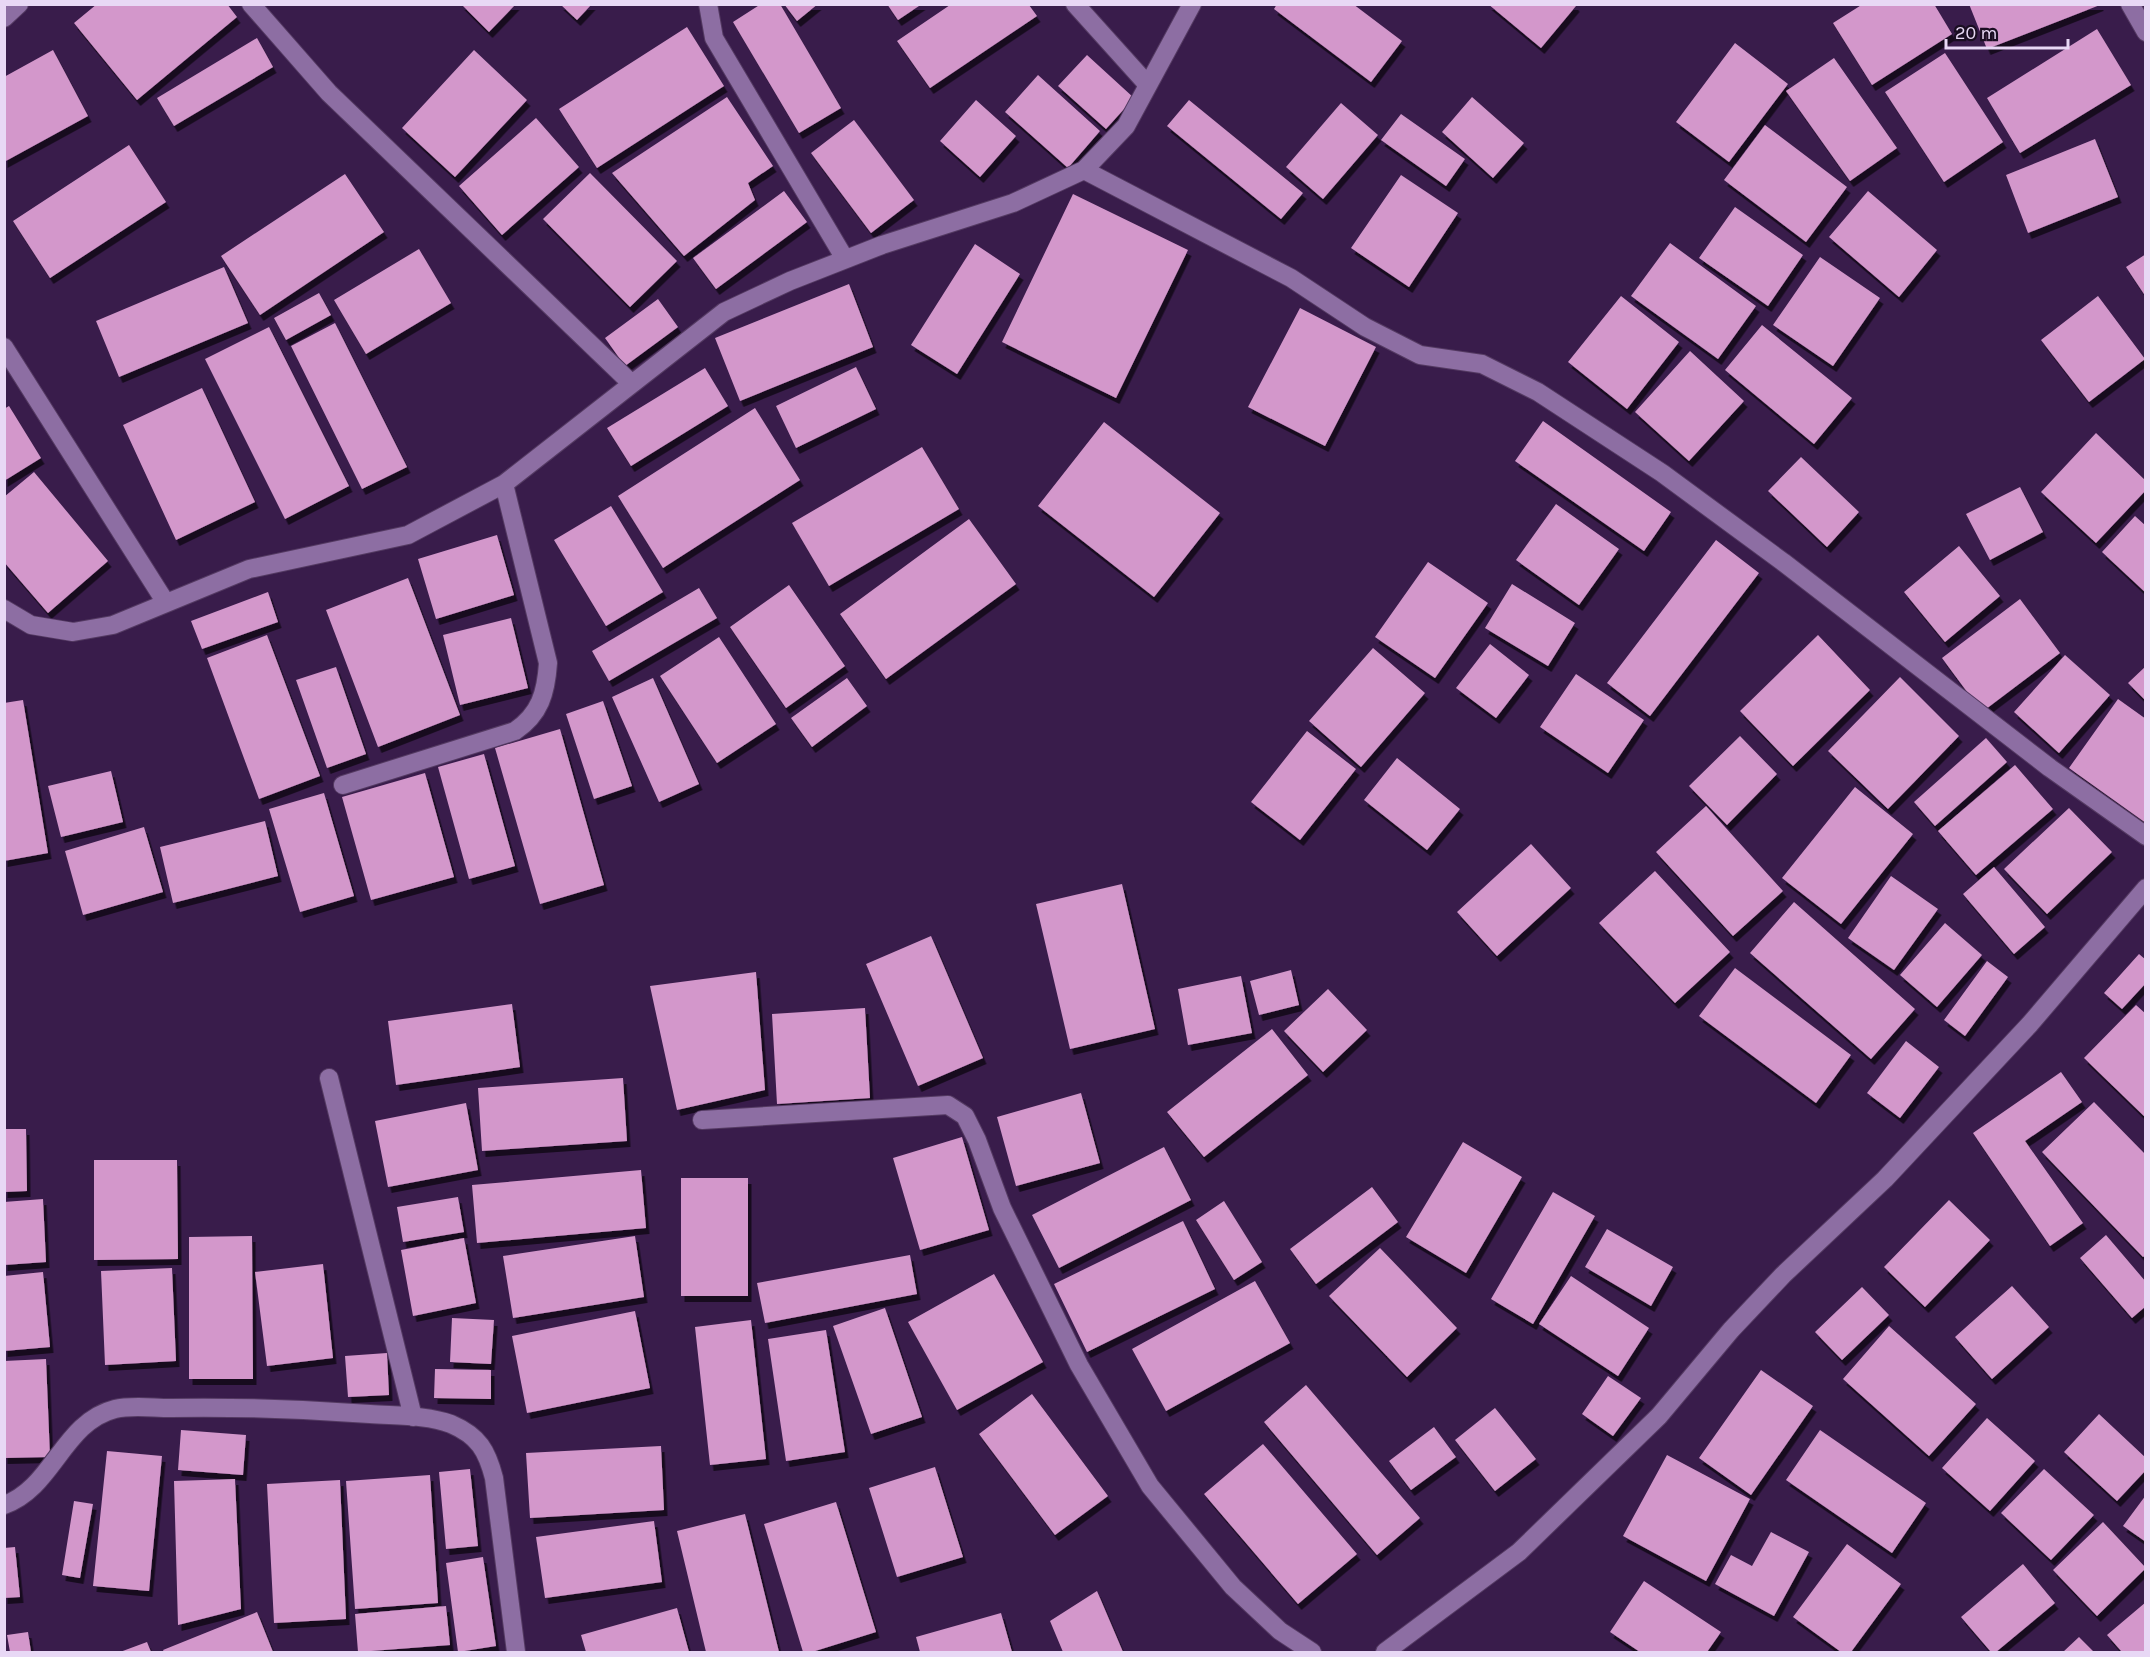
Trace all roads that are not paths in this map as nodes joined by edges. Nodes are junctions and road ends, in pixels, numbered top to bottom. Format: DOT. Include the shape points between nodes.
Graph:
graph roads {
  1 [pos="19,4"];
  2 [pos="251,4"];
  3 [pos="708,4"];
  4 [pos="1075,4"];
  5 [pos="1192,4"];
  6 [pos="2130,4"];
  7 [pos="4,18"];
  8 [pos="2145,32"];
  9 [pos="1147,84"];
  10 [pos="1084,170"];
  11 [pos="845,260"];
  12 [pos="4,347"];
  13 [pos="631,383"];
  14 [pos="504,484"];
  15 [pos="166,603"];
  16 [pos="4,609"];
  17 [pos="343,785"];
  18 [pos="2145,836"];
  19 [pos="2145,888"];
  20 [pos="329,1078"];
  21 [pos="702,1120"];
  22 [pos="413,1417"];
  23 [pos="4,1505"];
  24 [pos="516,1653"];
  25 [pos="1312,1653"];
  26 [pos="1385,1653"];
  1 -- 7 [label="street"];
  2 -- 13 [label="street" via="329,93"];
  3 -- 11 [label="street" via="714,38"];
  4 -- 9 [label="street"];
  5 -- 9 [label="street"];
  6 -- 8 [label="street"];
  9 -- 10 [label="street" via="1126,126"];
  10 -- 11 [label="street" via="1013,203"];
  10 -- 18 [label="street" via="1291,278 1365,327 1420,355 1482,364 1538,392 1662,473"];
  11 -- 13 [label="street" via="724,312"];
  12 -- 15 [label="street"];
  13 -- 14 [label="street"];
  14 -- 15 [label="street" via="408,534 249,569"];
  14 -- 17 [label="street" via="548,663 542,702 528,722 515,731"];
  15 -- 16 [label="street" via="114,625 73,632 31,625"];
  19 -- 26 [label="street" via="2030,1024 1885,1179 1783,1275 1659,1416 1519,1552"];
  20 -- 22 [label="street"];
  21 -- 25 [label="street" via="948,1105 966,1116 1002,1208 1074,1354 1150,1486 1233,1587 1280,1632"];
  22 -- 23 [label="street" via="219,1407 116,1408 90,1419 21,1499"];
  22 -- 24 [label="street" via="450,1424 471,1434 487,1453 494,1478"];
}
